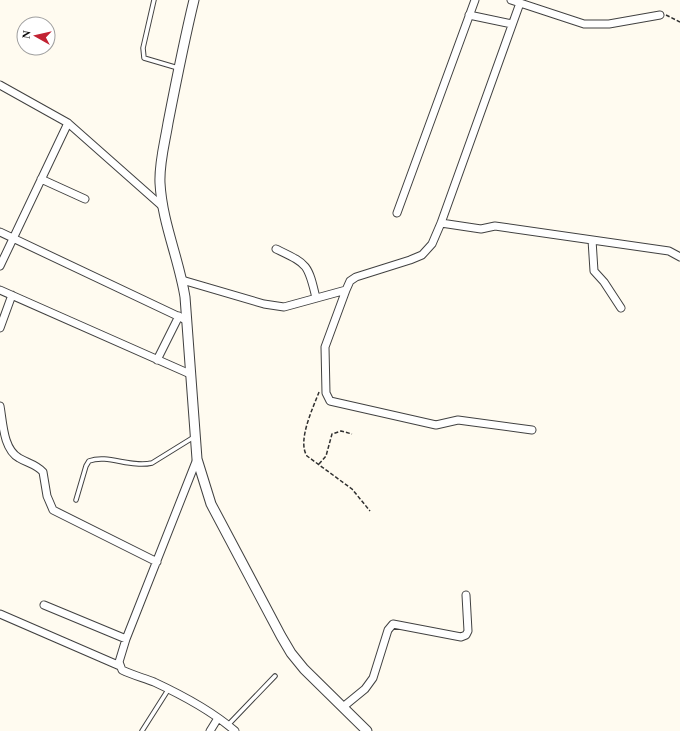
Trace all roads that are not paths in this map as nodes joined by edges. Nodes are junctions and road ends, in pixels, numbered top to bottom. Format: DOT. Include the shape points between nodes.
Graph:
graph roads {
  1 [pos="154,0"];
  2 [pos="194,0"];
  3 [pos="475,0"];
  4 [pos="511,0"];
  5 [pos="520,3"];
  6 [pos="660,14"];
  7 [pos="469,15"];
  8 [pos="512,24"];
  9 [pos="178,68"];
  10 [pos="0,85"];
  11 [pos="68,123"];
  12 [pos="41,179"];
  13 [pos="85,199"];
  14 [pos="163,207"];
  15 [pos="397,213"];
  16 [pos="441,223"];
  17 [pos="0,232"];
  18 [pos="13,238"];
  19 [pos="592,240"];
  20 [pos="276,249"];
  21 [pos="680,257"];
  22 [pos="0,266"];
  23 [pos="182,280"];
  24 [pos="0,290"];
  25 [pos="346,290"];
  26 [pos="12,295"];
  27 [pos="316,298"];
  28 [pos="621,308"];
  29 [pos="182,318"];
  30 [pos="0,328"];
  31 [pos="158,360"];
  32 [pos="190,374"];
  33 [pos="0,406"];
  34 [pos="532,430"];
  35 [pos="195,436"];
  36 [pos="197,459"];
  37 [pos="76,500"];
  38 [pos="157,562"];
  39 [pos="466,595"];
  40 [pos="44,605"];
  41 [pos="0,614"];
  42 [pos="126,639"];
  43 [pos="120,666"];
  44 [pos="274,676"];
  45 [pos="168,690"];
  46 [pos="343,707"];
  47 [pos="218,718"];
  48 [pos="228,725"];
  49 [pos="142,731"];
  50 [pos="210,731"];
  51 [pos="235,731"];
  52 [pos="367,731"];
  1 -- 9 [label="lane" via="143,48 144,58"];
  2 -- 9 [label="street"];
  3 -- 7 [label="street"];
  4 -- 5 [label="street"];
  5 -- 6 [label="street" via="570,21 590,24 609,24"];
  5 -- 8 [label="street"];
  7 -- 8 [label="street"];
  7 -- 15 [label="street"];
  8 -- 16 [label="street"];
  9 -- 14 [label="street" via="162,157 160,182"];
  10 -- 11 [label="street"];
  11 -- 12 [label="street"];
  11 -- 14 [label="street"];
  12 -- 13 [label="street"];
  12 -- 18 [label="street"];
  14 -- 23 [label="street"];
  16 -- 19 [label="street" via="481,229 495,226"];
  16 -- 25 [label="street" via="432,244 422,255 356,277"];
  17 -- 18 [label="street"];
  18 -- 22 [label="street"];
  18 -- 29 [label="street"];
  19 -- 21 [label="street" via="670,251"];
  19 -- 28 [label="street" via="594,271"];
  20 -- 27 [label="street" via="304,264 310,274"];
  23 -- 27 [label="street" via="276,306 294,305"];
  23 -- 29 [label="street"];
  24 -- 26 [label="street"];
  25 -- 27 [label="street"];
  25 -- 34 [label="street" via="325,347 326,393 330,401 436,425 458,420"];
  26 -- 30 [label="street"];
  26 -- 31 [label="street"];
  29 -- 31 [label="street"];
  29 -- 32 [label="street"];
  31 -- 32 [label="street"];
  32 -- 35 [label="street"];
  33 -- 38 [label="street" via="10,450 43,472 47,496 53,510"];
  35 -- 36 [label="street"];
  35 -- 37 [label="lane" via="152,463 138,465 101,458 89,461"];
  36 -- 38 [label="street"];
  36 -- 46 [label="street" via="211,504 281,636 304,669"];
  38 -- 42 [label="street"];
  39 -- 46 [label="street" via="466,635 461,638 392,624 373,678 365,689"];
  40 -- 42 [label="street"];
  41 -- 43 [label="street"];
  42 -- 43 [label="street" via="119,658"];
  43 -- 45 [label="street" via="126,672"];
  44 -- 48 [label="lane"];
  45 -- 47 [label="street"];
  45 -- 49 [label="lane"];
  46 -- 52 [label="street"];
  47 -- 48 [label="street"];
  47 -- 50 [label="street"];
  48 -- 51 [label="street"];
}
